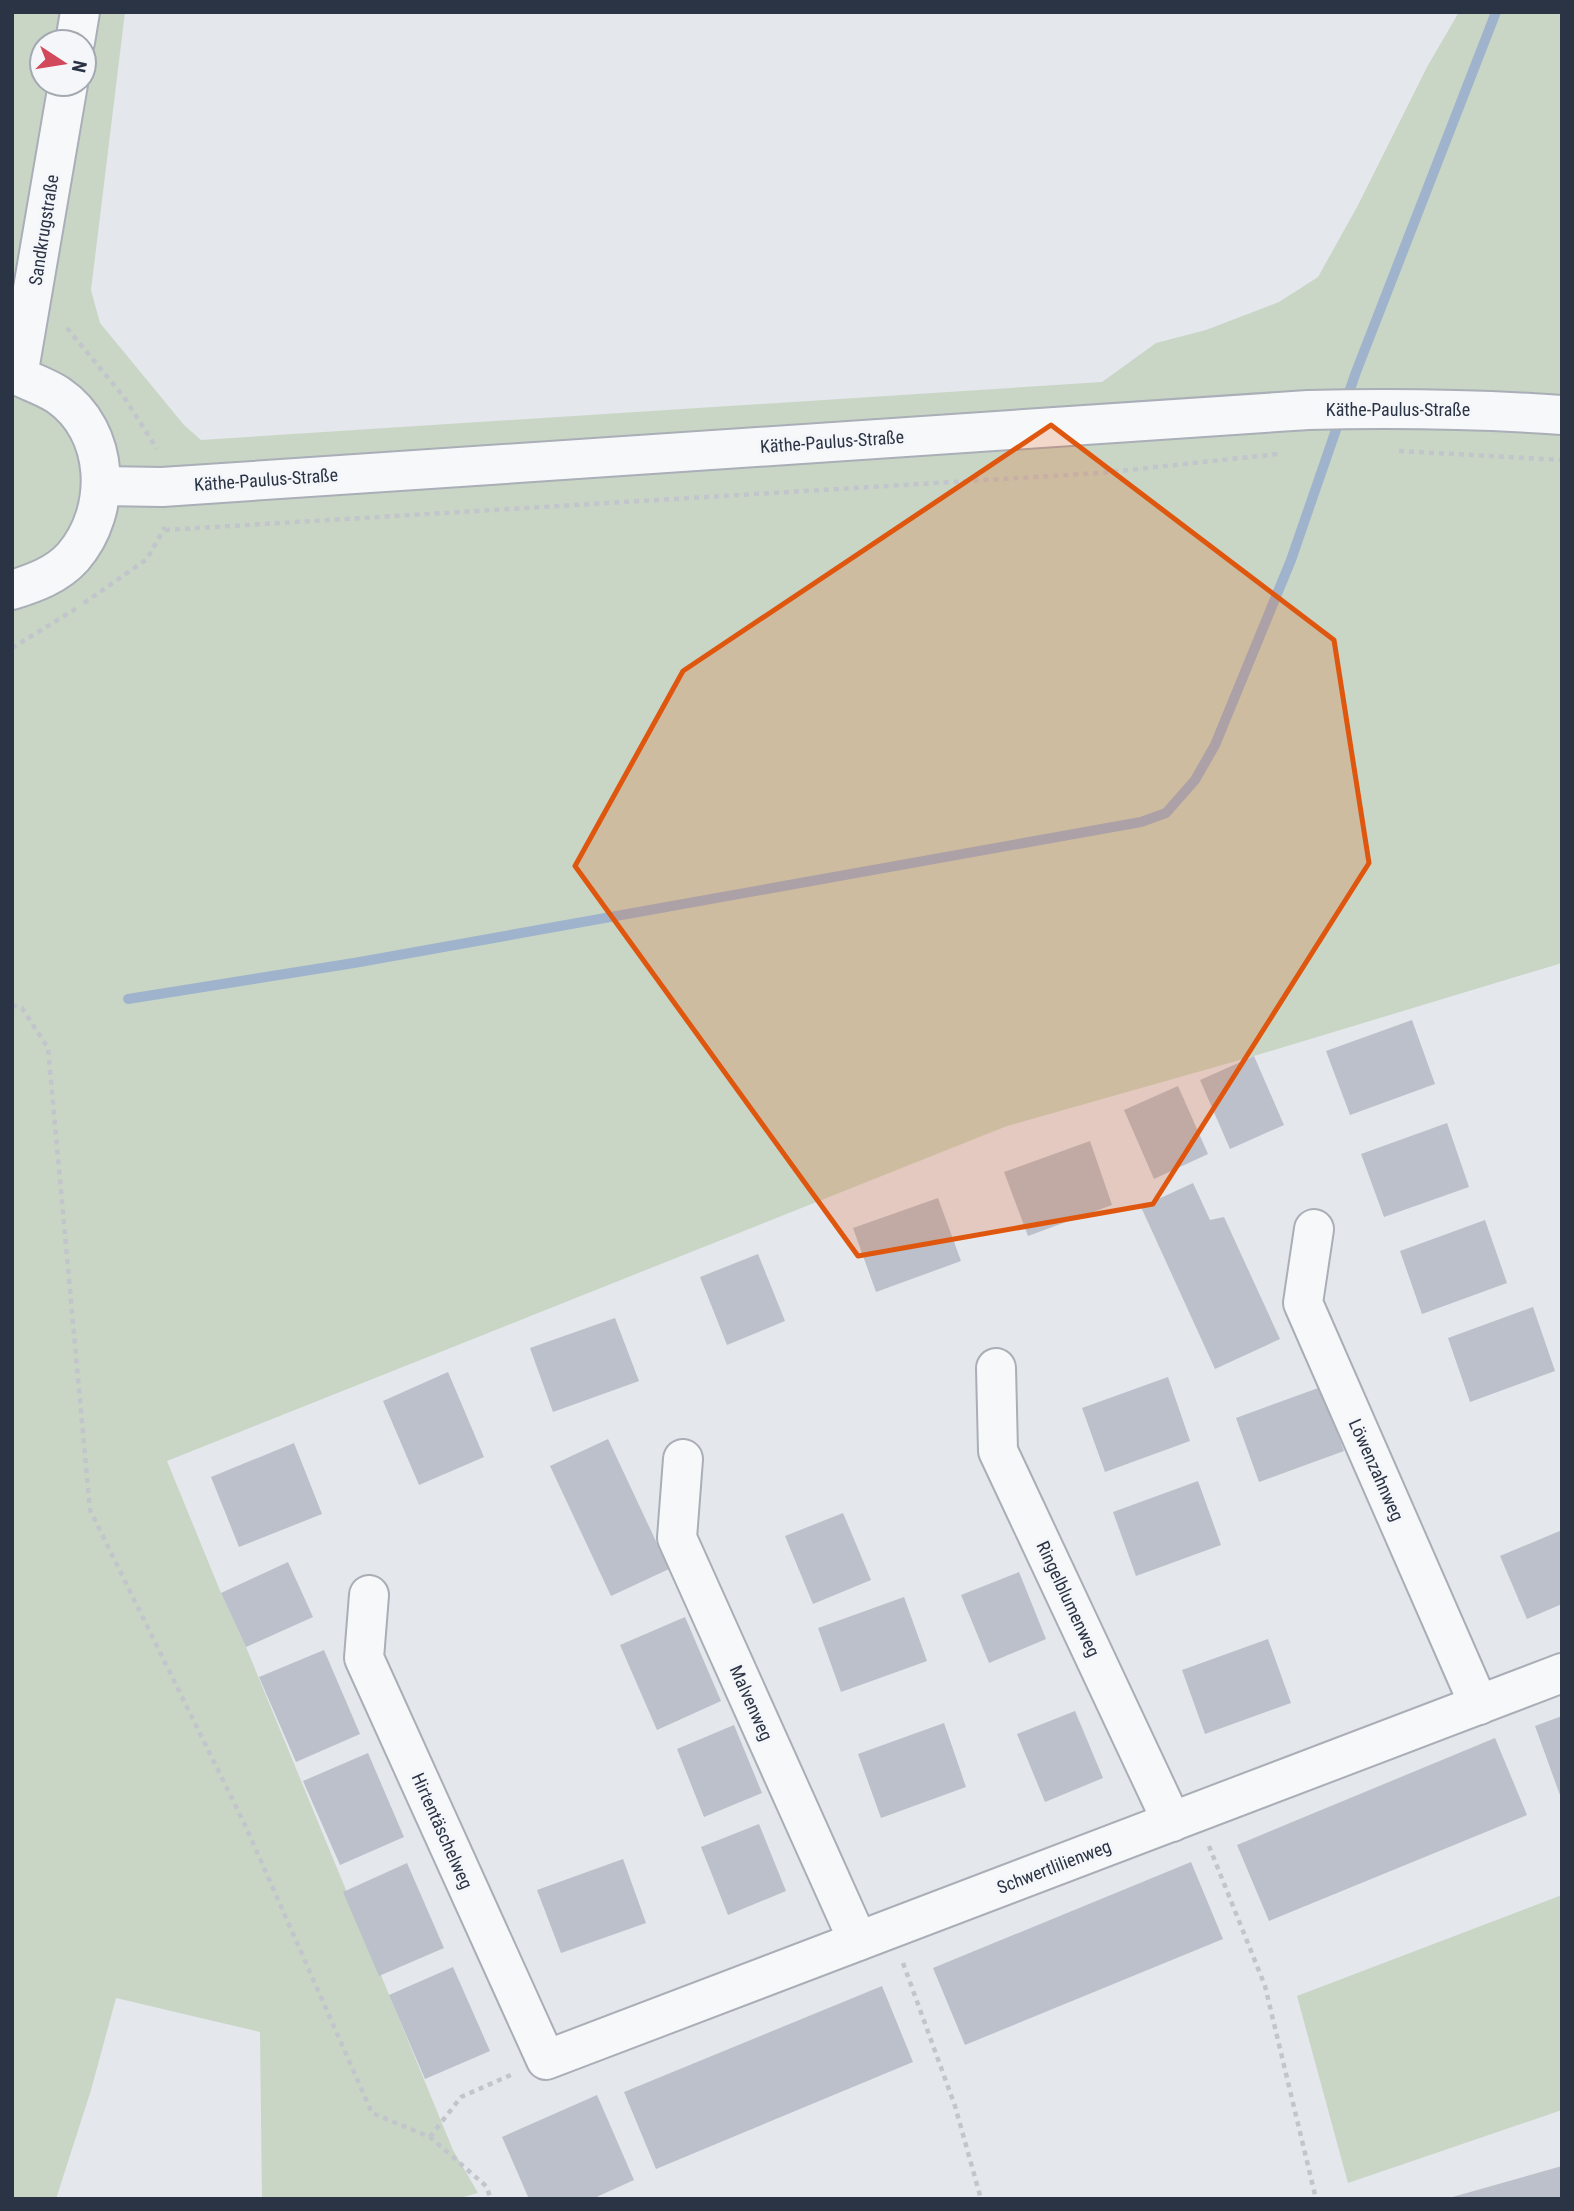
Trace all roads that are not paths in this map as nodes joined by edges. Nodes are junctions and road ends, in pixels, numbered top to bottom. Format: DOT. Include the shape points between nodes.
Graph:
graph roads {
  1 [pos="65,98"];
  2 [pos="15,376"];
  3 [pos="1562,415"];
  4 [pos="102,486"];
  5 [pos="12,590"];
  6 [pos="1314,1229"];
  7 [pos="996,1368"];
  8 [pos="683,1459"];
  9 [pos="369,1595"];
  10 [pos="1562,1674"];
  11 [pos="1479,1705"];
  12 [pos="1184,1817"];
  13 [pos="875,1935"];
  14 [pos="546,2060"];
  1 -- 2 [label="street, Sandkrugstraße"];
  2 -- 4 [label="street, Sandkrugstraße" via="58,395 81,419 98,451"];
  3 -- 4 [label="street, Käthe-Paulus-Straße" via="1387,408 1308,410 176,486"];
  4 -- 5 [label="street, Sandkrugstraße" via="88,537 71,559 42,581"];
  6 -- 11 [label="street, Löwenzahnweg" via="1303,1303"];
  7 -- 12 [label="street, Ringelblumenweg" via="998,1451"];
  8 -- 13 [label="street, Malvenweg" via="677,1538"];
  9 -- 14 [label="street, Hirtentäschelweg" via="364,1658"];
  10 -- 11 [label="street, Schwertlilienweg"];
  11 -- 12 [label="street, Schwertlilienweg"];
  12 -- 13 [label="street, Schwertlilienweg"];
  13 -- 14 [label="street, Schwertlilienweg"];
}
